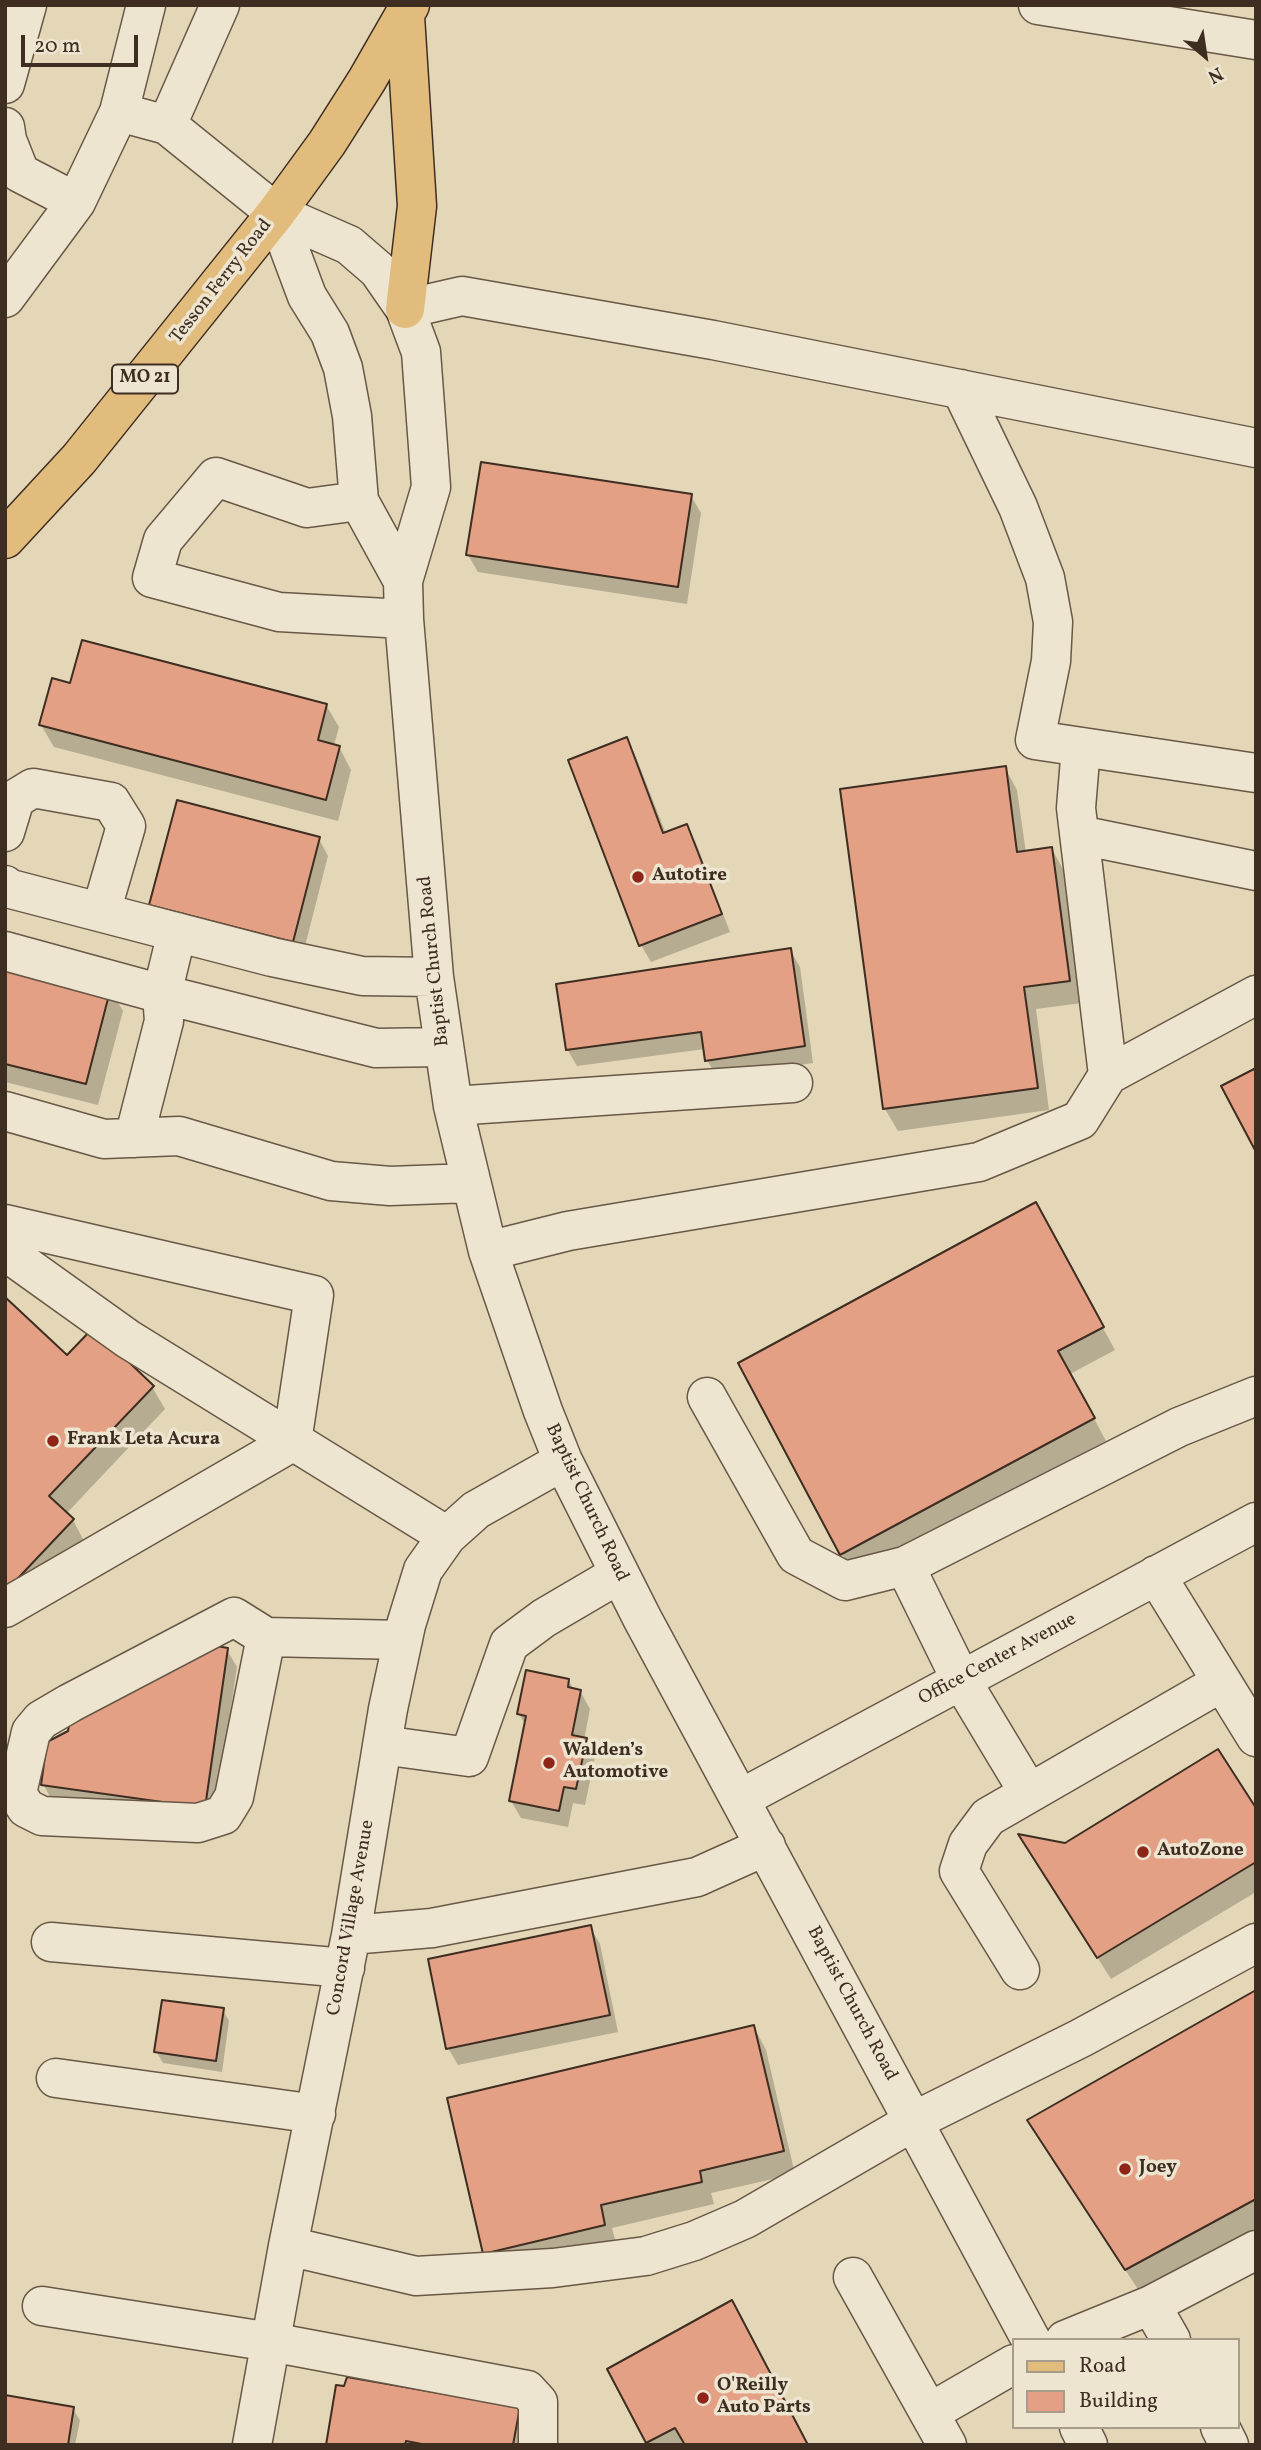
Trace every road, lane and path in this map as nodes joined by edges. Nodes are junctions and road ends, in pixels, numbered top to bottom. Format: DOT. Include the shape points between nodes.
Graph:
graph roads {
  1 [pos="27,5"];
  2 [pos="146,5"];
  3 [pos="220,5"];
  4 [pos="1038,5"];
  5 [pos="408,10"];
  6 [pos="1256,40"];
  7 [pos="5,84"];
  8 [pos="119,113"];
  9 [pos="167,124"];
  10 [pos="5,127"];
  11 [pos="76,202"];
  12 [pos="276,213"];
  13 [pos="5,298"];
  14 [pos="405,309"];
  15 [pos="961,389"];
  16 [pos="1256,448"];
  17 [pos="359,501"];
  18 [pos="5,538"];
  19 [pos="402,581"];
  20 [pos="404,619"];
  21 [pos="1081,747"];
  22 [pos="1256,773"];
  23 [pos="5,832"];
  24 [pos="1080,835"];
  25 [pos="1256,871"];
  26 [pos="5,885"];
  27 [pos="101,912"];
  28 [pos="177,932"];
  29 [pos="5,951"];
  30 [pos="434,977"];
  31 [pos="162,994"];
  32 [pos="1256,995"];
  33 [pos="443,1047"];
  34 [pos="1108,1074"];
  35 [pos="793,1083"];
  36 [pos="453,1106"];
  37 [pos="5,1111"];
  38 [pos="134,1138"];
  39 [pos="470,1183"];
  40 [pos="5,1224"];
  41 [pos="5,1251"];
  42 [pos="488,1251"];
  43 [pos="1256,1396"];
  44 [pos="707,1397"];
  45 [pos="292,1442"];
  46 [pos="563,1461"];
  47 [pos="1256,1522"];
  48 [pos="447,1536"];
  49 [pos="905,1566"];
  50 [pos="619,1574"];
  51 [pos="1156,1574"];
  52 [pos="5,1608"];
  53 [pos="266,1637"];
  54 [pos="403,1640"];
  55 [pos="961,1680"];
  56 [pos="1222,1682"];
  57 [pos="1256,1737"];
  58 [pos="382,1745"];
  59 [pos="1029,1793"];
  60 [pos="740,1799"];
  61 [pos="766,1846"];
  62 [pos="51,1942"];
  63 [pos="1256,1943"];
  64 [pos="348,1951"];
  65 [pos="1020,1970"];
  66 [pos="56,2078"];
  67 [pos="316,2114"];
  68 [pos="914,2121"];
  69 [pos="289,2246"];
  70 [pos="1256,2250"];
  71 [pos="853,2277"];
  72 [pos="1151,2305"];
  73 [pos="42,2306"];
  74 [pos="1030,2338"];
  75 [pos="1070,2338"];
  76 [pos="1170,2338"];
  77 [pos="271,2342"];
  78 [pos="1012,2366"];
  79 [pos="938,2429"];
  80 [pos="1080,2429"];
  81 [pos="1221,2429"];
  82 [pos="252,2445"];
  83 [pos="538,2445"];
  84 [pos="1088,2445"];
  85 [pos="1229,2445"];
  1 -- 7 [label="street"];
  2 -- 8 [label="street"];
  3 -- 9 [label="street"];
  4 -- 6 [label="street"];
  5 -- 12 [label="main road, Tesson Ferry Road / MO 21" via="334,133"];
  5 -- 14 [label="main road" via="416,206"];
  8 -- 9 [label="street"];
  8 -- 11 [label="street"];
  9 -- 12 [label="street"];
  10 -- 11 [label="street" via="20,173"];
  11 -- 13 [label="street"];
  12 -- 14 [label="street, Baptist Church Road" via="349,245 378,270"];
  12 -- 17 [label="street, Baptist Church Road" via="307,296 330,333 343,368"];
  12 -- 18 [label="main road, Tesson Ferry Road / MO 21" via="79,459"];
  14 -- 15 [label="street" via="462,296"];
  14 -- 19 [label="street, Baptist Church Road" via="421,352 431,486"];
  15 -- 16 [label="street"];
  15 -- 21 [label="street" via="1018,507 1045,578 1053,622 1051,662 1035,740"];
  17 -- 19 [label="street, Baptist Church Road"];
  17 -- 20 [label="street" via="307,508 216,477 163,540 152,579 279,612"];
  19 -- 20 [label="street, Baptist Church Road"];
  20 -- 30 [label="street, Baptist Church Road"];
  21 -- 22 [label="street"];
  21 -- 24 [label="street" via="1076,808"];
  23 -- 27 [label="street" via="15,799 33,788 111,802 126,826"];
  24 -- 25 [label="street"];
  24 -- 34 [label="street"];
  26 -- 27 [label="street"];
  27 -- 28 [label="street"];
  28 -- 30 [label="street" via="362,976"];
  28 -- 31 [label="street"];
  29 -- 31 [label="street"];
  30 -- 33 [label="street, Baptist Church Road"];
  31 -- 33 [label="street" via="376,1048"];
  31 -- 38 [label="street" via="164,1021"];
  32 -- 34 [label="street"];
  33 -- 36 [label="street, Baptist Church Road"];
  34 -- 42 [label="street" via="1080,1120 979,1162 568,1231"];
  35 -- 36 [label="street"];
  36 -- 39 [label="street, Baptist Church Road"];
  37 -- 38 [label="street" via="104,1139"];
  38 -- 39 [label="street" via="179,1136 331,1181 390,1186"];
  39 -- 42 [label="street, Baptist Church Road"];
  40 -- 45 [label="street" via="314,1295"];
  41 -- 45 [label="street" via="128,1339"];
  42 -- 46 [label="street, Baptist Church Road"];
  43 -- 49 [label="street" via="1179,1427"];
  44 -- 49 [label="street" via="796,1555 845,1581"];
  45 -- 48 [label="street"];
  45 -- 52 [label="street"];
  46 -- 48 [label="street, Concord Village Avenue" via="476,1510"];
  46 -- 50 [label="street, Baptist Church Road"];
  47 -- 51 [label="street, Office Center Avenue"];
  48 -- 54 [label="street, Concord Village Avenue" via="423,1570"];
  49 -- 55 [label="street"];
  50 -- 58 [label="street" via="509,1644 468,1757"];
  50 -- 60 [label="street, Baptist Church Road"];
  51 -- 55 [label="street, Office Center Avenue"];
  51 -- 56 [label="street"];
  53 -- 53 [label="street" via="234,1797 223,1815 198,1823 42,1816 26,1808 17,1793 31,1732 41,1720 234,1617"];
  53 -- 54 [label="street"];
  54 -- 58 [label="street, Concord Village Avenue"];
  55 -- 59 [label="street"];
  55 -- 60 [label="street, Office Center Avenue"];
  56 -- 57 [label="street"];
  56 -- 59 [label="street"];
  58 -- 64 [label="street, Concord Village Avenue"];
  59 -- 65 [label="street" via="988,1817 968,1844 959,1871"];
  60 -- 61 [label="street, Baptist Church Road"];
  61 -- 64 [label="street" via="697,1877 432,1928"];
  61 -- 68 [label="street, Baptist Church Road"];
  62 -- 64 [label="street"];
  63 -- 68 [label="street"];
  64 -- 67 [label="street, Concord Village Avenue"];
  66 -- 67 [label="street"];
  67 -- 69 [label="street, Concord Village Avenue"];
  68 -- 69 [label="street" via="745,2219 646,2256 554,2268 416,2276"];
  68 -- 74 [label="street, Baptist Church Road"];
  69 -- 77 [label="street, Concord Village Avenue"];
  70 -- 72 [label="street"];
  71 -- 79 [label="street"];
  72 -- 75 [label="street"];
  72 -- 76 [label="street"];
  73 -- 77 [label="street"];
  77 -- 82 [label="street, Concord Village Avenue"];
  77 -- 83 [label="street" via="527,2390 538,2402"];
  78 -- 79 [label="street"];
  80 -- 84 [label="street"];
  81 -- 85 [label="street"];
}
